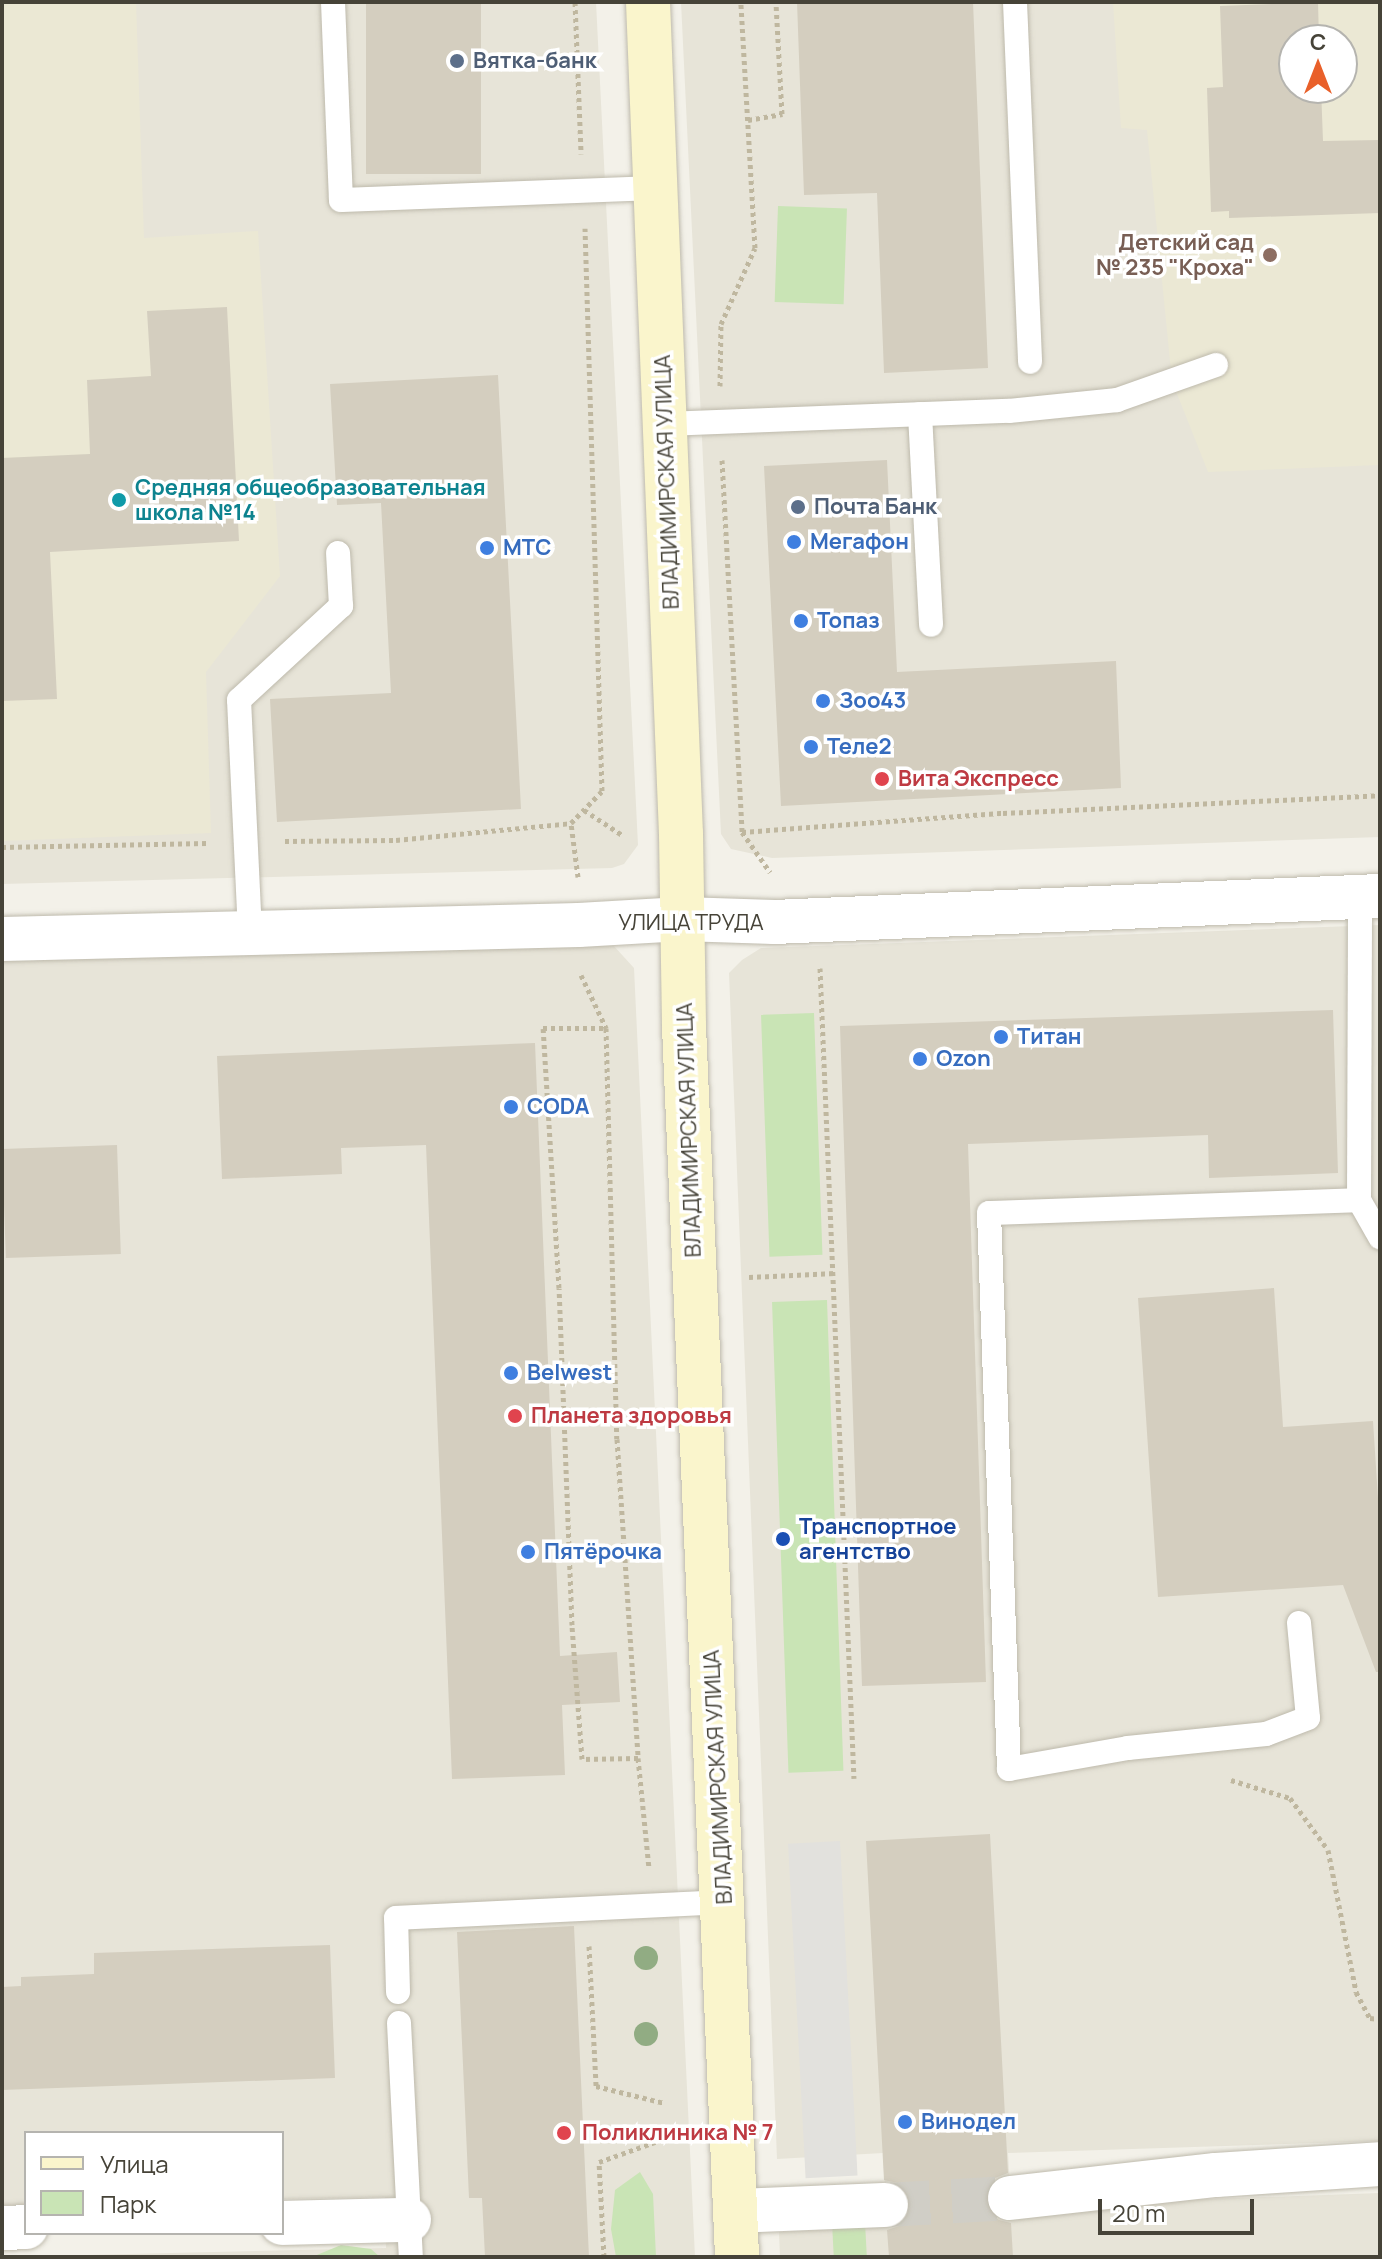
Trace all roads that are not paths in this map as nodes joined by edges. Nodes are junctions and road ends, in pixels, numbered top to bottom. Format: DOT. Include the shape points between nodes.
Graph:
graph roads {
  1 [pos="333,2"];
  2 [pos="648,2"];
  3 [pos="1015,2"];
  4 [pos="656,188"];
  5 [pos="1030,362"];
  6 [pos="1216,365"];
  7 [pos="920,414"];
  8 [pos="665,424"];
  9 [pos="338,553"];
  10 [pos="931,625"];
  11 [pos="1370,896"];
  12 [pos="682,919"];
  13 [pos="250,933"];
  14 [pos="2,939"];
  15 [pos="1359,1200"];
  16 [pos="1380,1237"];
  17 [pos="1299,1623"];
  18 [pos="724,1902"];
  19 [pos="398,1992"];
  20 [pos="399,2023"];
  21 [pos="1380,2164"];
  22 [pos="1021,2198"];
  23 [pos="886,2205"];
  24 [pos="736,2211"];
  25 [pos="284,2223"];
  26 [pos="24,2227"];
  27 [pos="2,2228"];
  28 [pos="410,2239"];
  29 [pos="737,2257"];
  1 -- 4 [label="lane" via="341,200"];
  2 -- 4 [label="main road, ВЛАДИМИРСКАЯ УЛИЦА"];
  3 -- 5 [label="lane"];
  4 -- 8 [label="main road, ВЛАДИМИРСКАЯ УЛИЦА"];
  6 -- 7 [label="lane" via="1117,400"];
  7 -- 8 [label="lane"];
  7 -- 10 [label="lane"];
  8 -- 12 [label="main road, ВЛАДИМИРСКАЯ УЛИЦА"];
  9 -- 13 [label="lane" via="341,606 239,700"];
  11 -- 12 [label="street, УЛИЦА ТРУДА" via="774,922"];
  11 -- 15 [label="lane"];
  12 -- 13 [label="street, УЛИЦА ТРУДА"];
  12 -- 18 [label="main road, ВЛАДИМИРСКАЯ УЛИЦА"];
  13 -- 14 [label="street, УЛИЦА ТРУДА"];
  15 -- 16 [label="lane"];
  15 -- 17 [label="lane" via="989,1213 1009,1769 1128,1748 1266,1734 1308,1718"];
  18 -- 19 [label="lane" via="396,1918"];
  18 -- 24 [label="main road, ВЛАДИМИРСКАЯ УЛИЦА"];
  20 -- 28 [label="lane"];
  21 -- 22 [label="street" via="1216,2175"];
  23 -- 24 [label="street"];
  24 -- 29 [label="main road, ВЛАДИМИРСКАЯ УЛИЦА"];
  25 -- 28 [label="street"];
  26 -- 27 [label="street"];
}
